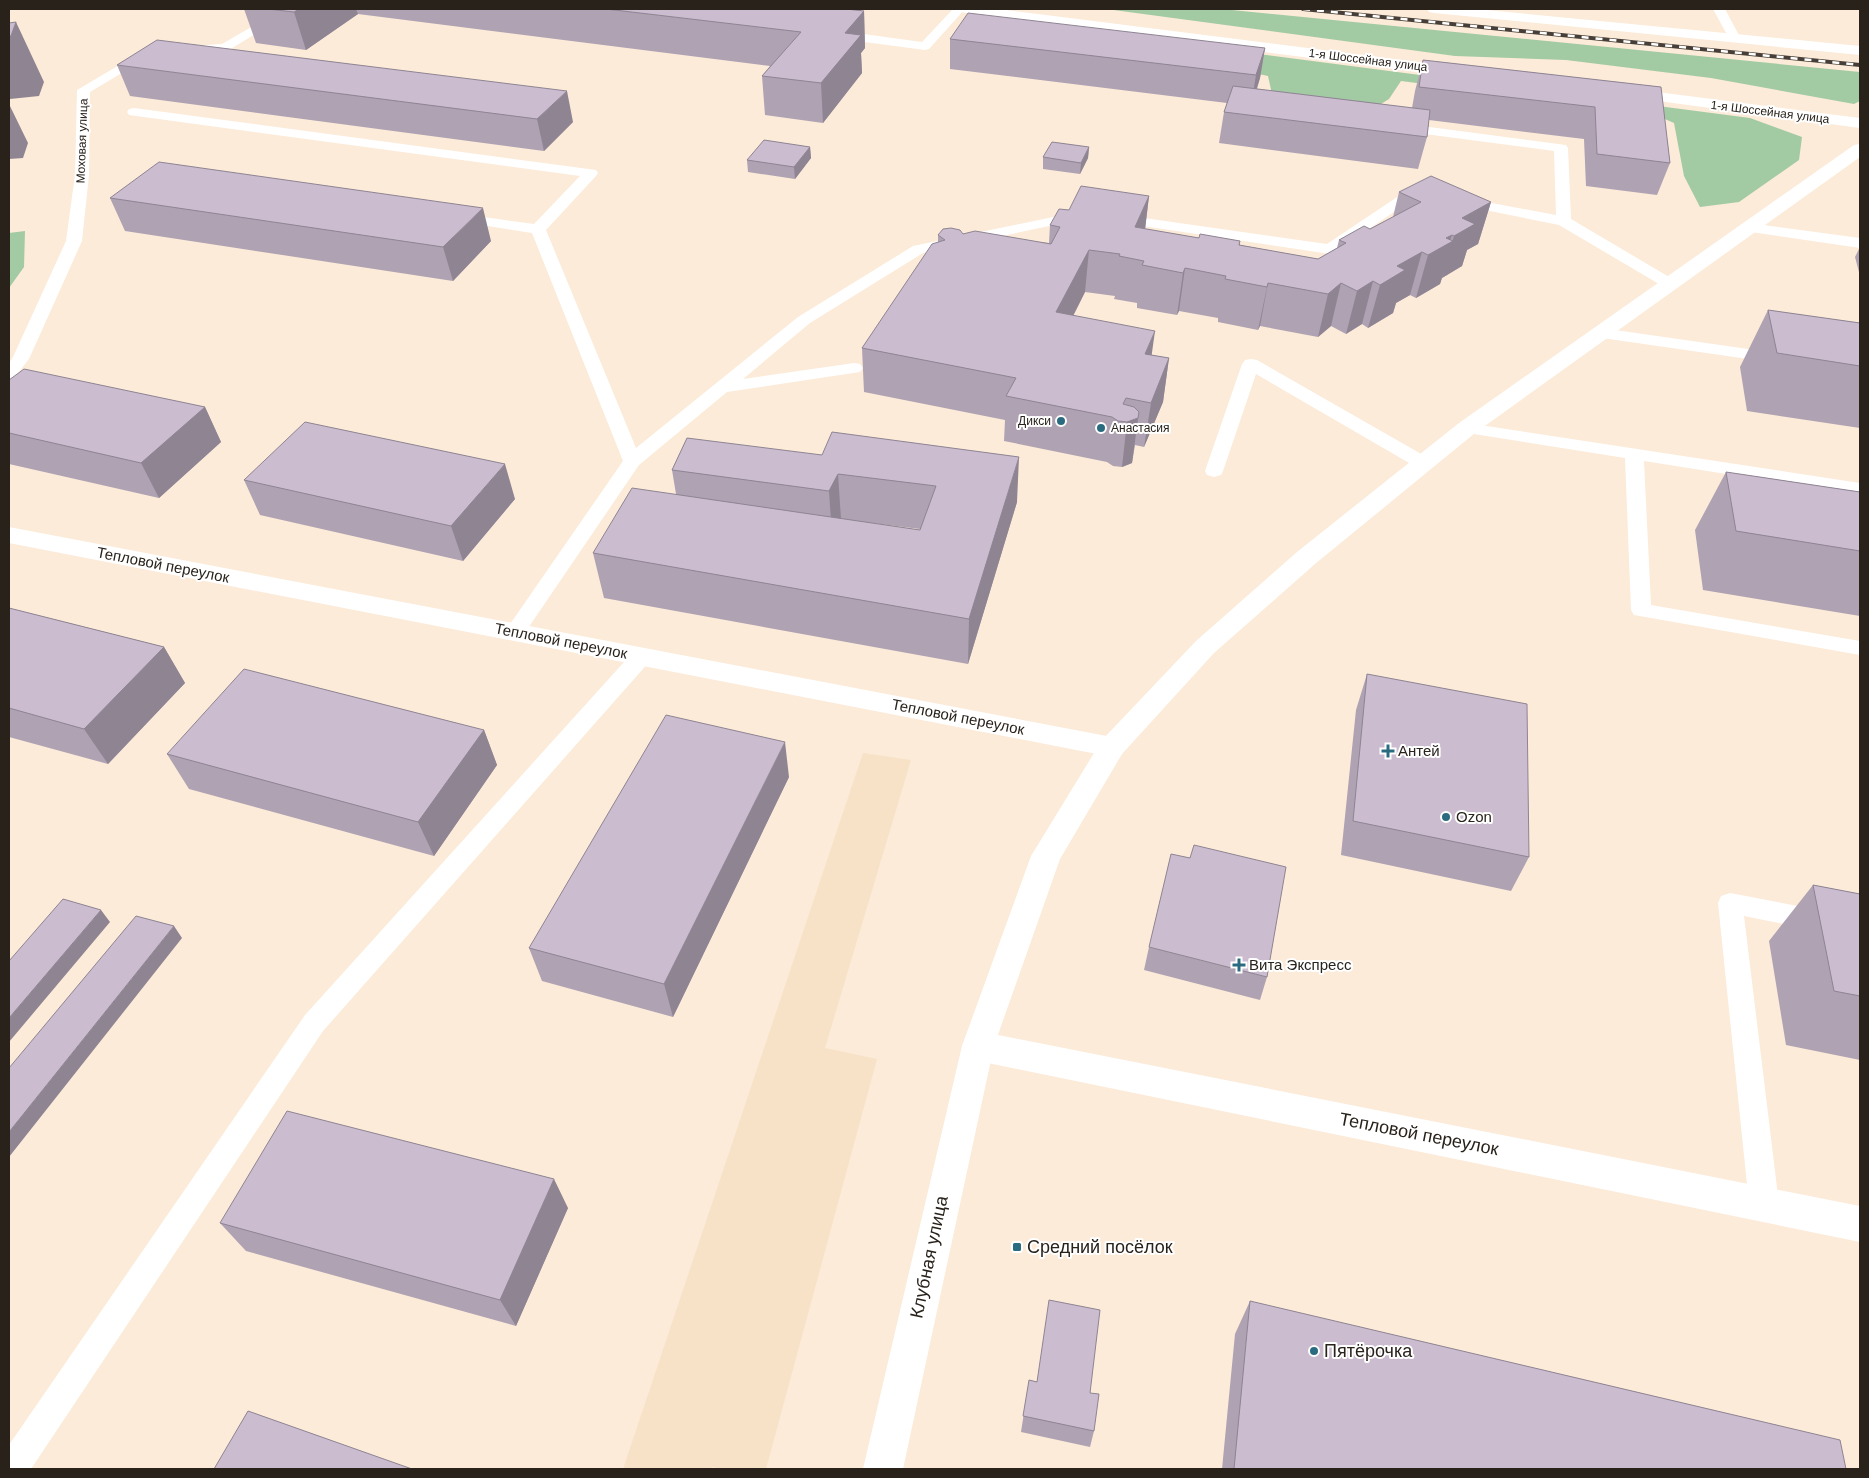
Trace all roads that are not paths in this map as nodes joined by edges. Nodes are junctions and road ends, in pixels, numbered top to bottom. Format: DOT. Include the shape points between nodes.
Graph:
graph roads {
  1 [pos="959,9"];
  2 [pos="966,9"];
  3 [pos="1434,9"];
  4 [pos="1719,9"];
  5 [pos="260,10"];
  6 [pos="287,11"];
  7 [pos="818,32"];
  8 [pos="1735,39"];
  9 [pos="1860,51"];
  10 [pos="178,52"];
  11 [pos="160,53"];
  12 [pos="1477,74"];
  13 [pos="1614,92"];
  14 [pos="134,112"];
  15 [pos="1860,123"];
  16 [pos="1422,130"];
  17 [pos="1860,150"];
  18 [pos="439,214"];
  19 [pos="1564,221"];
  20 [pos="1749,228"];
  21 [pos="538,229"];
  22 [pos="1860,243"];
  23 [pos="1670,284"];
  24 [pos="1602,333"];
  25 [pos="1793,361"];
  26 [pos="854,368"];
  27 [pos="9,373"];
  28 [pos="722,387"];
  29 [pos="1467,428"];
  30 [pos="1634,454"];
  31 [pos="632,461"];
  32 [pos="1423,463"];
  33 [pos="1214,471"];
  34 [pos="1860,490"];
  35 [pos="9,535"];
  36 [pos="515,632"];
  37 [pos="1860,648"];
  38 [pos="642,656"];
  39 [pos="1112,747"];
  40 [pos="1860,928"];
  41 [pos="978,1046"];
  42 [pos="1764,1204"];
  43 [pos="1860,1224"];
  44 [pos="12,1469"];
  45 [pos="883,1469"];
  1 -- 7 [label="lane" via="925,46"];
  2 -- 12 [label="street, 1-я Шоссейная улица"];
  3 -- 8 [label="street"];
  4 -- 8 [label="lane"];
  5 -- 6 [label="lane"];
  6 -- 10 [label="lane" via="225,48"];
  8 -- 9 [label="street"];
  11 -- 27 [label="lane, Моховая улица" via="141,55 84,90 82,175 74,241 21,359"];
  13 -- 15 [label="street, 1-я Шоссейная улица"];
  14 -- 21 [label="lane" via="591,173"];
  16 -- 19 [label="lane" via="1561,148"];
  17 -- 20 [label="street, Клубная улица"];
  18 -- 21 [label="lane"];
  19 -- 23 [label="lane"];
  19 -- 28 [label="lane" via="1414,192 1330,249 1089,214 918,249 804,320"];
  20 -- 22 [label="lane"];
  20 -- 23 [label="street, Клубная улица"];
  21 -- 31 [label="lane"];
  23 -- 24 [label="street, Клубная улица"];
  24 -- 25 [label="lane"];
  24 -- 29 [label="street, Клубная улица"];
  26 -- 28 [label="lane"];
  28 -- 31 [label="lane"];
  29 -- 30 [label="lane"];
  29 -- 32 [label="street, Клубная улица"];
  30 -- 34 [label="lane"];
  30 -- 37 [label="lane" via="1641,610"];
  31 -- 36 [label="lane"];
  32 -- 33 [label="lane" via="1250,364"];
  32 -- 39 [label="street, Клубная улица" via="1306,558 1205,647"];
  35 -- 36 [label="street, Тепловой переулок"];
  36 -- 38 [label="street, Тепловой переулок"];
  38 -- 39 [label="street, Тепловой переулок"];
  38 -- 44 [label="lane" via="314,1023"];
  39 -- 41 [label="street, Клубная улица" via="1046,856"];
  40 -- 42 [label="lane" via="1730,903"];
  41 -- 42 [label="street, Тепловой переулок"];
  41 -- 45 [label="street, Клубная улица"];
  42 -- 43 [label="street, Тепловой переулок"];
}
